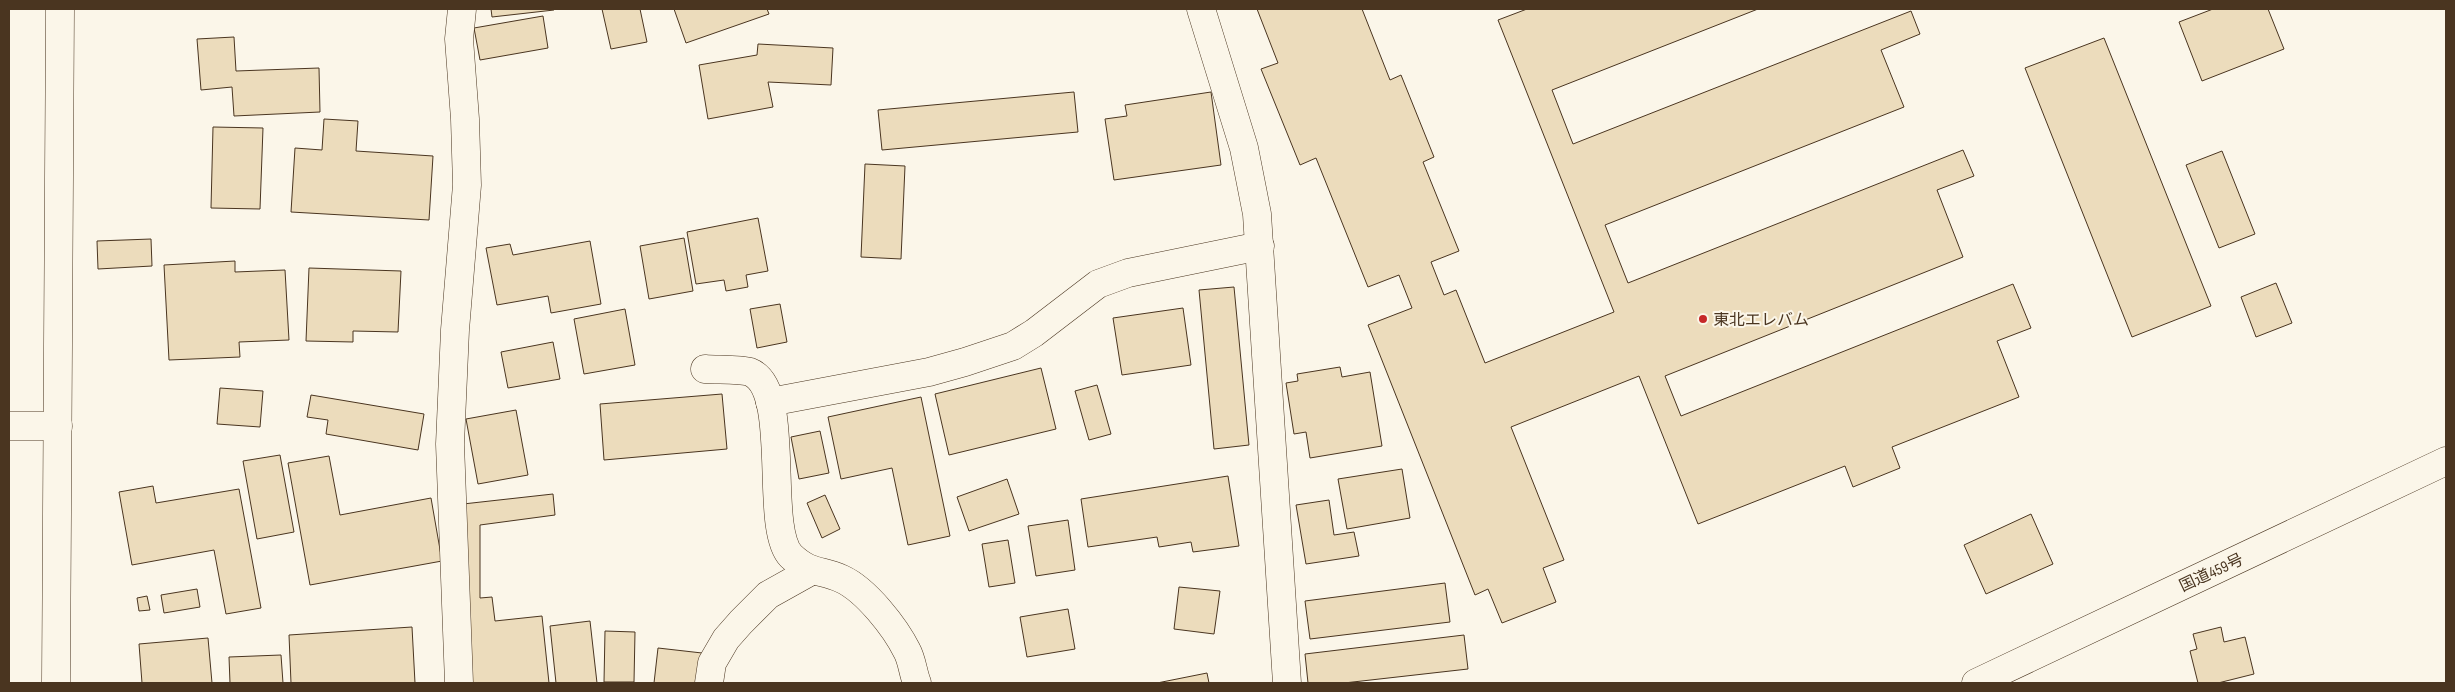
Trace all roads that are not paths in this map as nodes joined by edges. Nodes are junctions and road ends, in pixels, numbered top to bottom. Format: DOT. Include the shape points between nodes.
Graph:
graph roads {
  1 [pos="60,9"];
  2 [pos="462,9"];
  3 [pos="1201,9"];
  4 [pos="1260,246"];
  5 [pos="705,369"];
  6 [pos="770,402"];
  7 [pos="9,426"];
  8 [pos="58,426"];
  9 [pos="2446,460"];
  10 [pos="811,571"];
  11 [pos="56,683"];
  12 [pos="459,683"];
  13 [pos="709,683"];
  14 [pos="917,683"];
  15 [pos="1287,683"];
  16 [pos="1976,683"];
  1 -- 8 [label="main road"];
  2 -- 12 [label="main road" via="459,39 466,185 450,444"];
  3 -- 4 [label="main road" via="1244,148"];
  4 -- 6 [label="main road" via="1128,273 1098,284 1013,346 965,362 929,372"];
  4 -- 15 [label="main road"];
  5 -- 6 [label="main road" via="750,372 760,380"];
  6 -- 10 [label="main road" via="781,536 790,554"];
  7 -- 8 [label="main road"];
  8 -- 11 [label="main road"];
  9 -- 16 [label="main road, 国道459号"];
  10 -- 13 [label="main road" via="768,595 741,622 712,663"];
  10 -- 14 [label="main road" via="834,575 854,584 900,639"];
}
